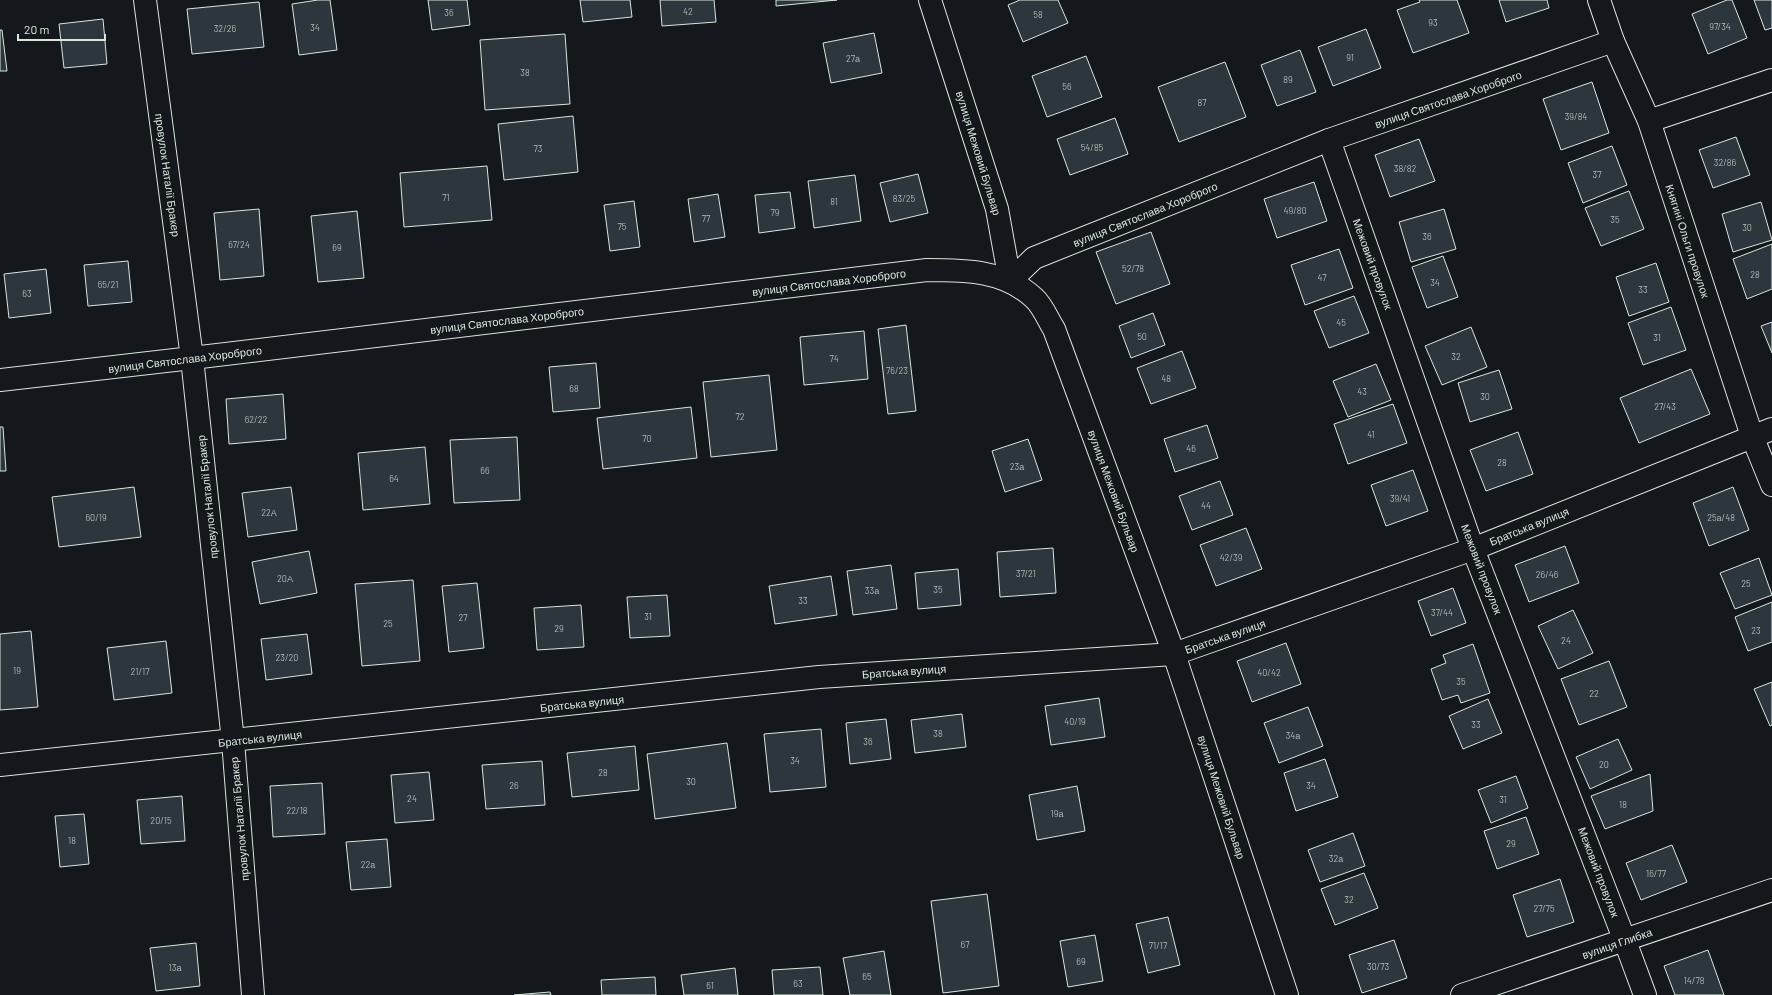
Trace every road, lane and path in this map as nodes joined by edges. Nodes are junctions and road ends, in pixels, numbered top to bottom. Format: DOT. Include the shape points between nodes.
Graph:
graph roads {
  1 [pos="145,0"];
  2 [pos="930,0"];
  3 [pos="1599,0"];
  4 [pos="1613,41"];
  5 [pos="1772,80"];
  6 [pos="1649,121"];
  7 [pos="1328,140"];
  8 [pos="1010,281"];
  9 [pos="192,358"];
  10 [pos="0,380"];
  11 [pos="1762,432"];
  12 [pos="1772,485"];
  13 [pos="1473,549"];
  14 [pos="1174,654"];
  15 [pos="232,742"];
  16 [pos="0,765"];
  17 [pos="1772,890"];
  18 [pos="1625,941"];
  19 [pos="253,995"];
  20 [pos="1287,995"];
  21 [pos="1462,995"];
  22 [pos="1645,995"];
  1 -- 9 [label="street, провулок Наталії Бракер"];
  2 -- 8 [label="street, вулиця Межовий Бульвар" via="997,209"];
  3 -- 4 [label="street, Княгині Ольги провулок"];
  4 -- 6 [label="street, Княгині Ольги провулок"];
  4 -- 7 [label="street, вулиця Святослава Хороброго"];
  5 -- 6 [label="street"];
  6 -- 11 [label="street, Княгині Ольги провулок"];
  7 -- 8 [label="street, вулиця Святослава Хороброго" via="1034,258"];
  7 -- 13 [label="street, Межовий провулок"];
  8 -- 9 [label="street, вулиця Святослава Хороброго" via="972,271 927,270"];
  8 -- 14 [label="street, вулиця Межовий Бульвар" via="1035,299 1054,329"];
  9 -- 10 [label="street, вулиця Святослава Хороброго"];
  9 -- 15 [label="street, провулок Наталії Бракер"];
  11 -- 12 [label="street, Княгині Ольги провулок"];
  11 -- 13 [label="street, Братська вулиця"];
  13 -- 14 [label="street, Братська вулиця"];
  13 -- 18 [label="street, Межовий провулок"];
  14 -- 15 [label="street, Братська вулиця" via="819,677"];
  14 -- 20 [label="street, вулиця Межовий Бульвар"];
  15 -- 16 [label="street, Братська вулиця"];
  15 -- 19 [label="street, провулок Наталії Бракер"];
  17 -- 18 [label="street, вулиця Глибка"];
  18 -- 21 [label="street, вулиця Глибка"];
  18 -- 22 [label="street, Межовий провулок"];
}
